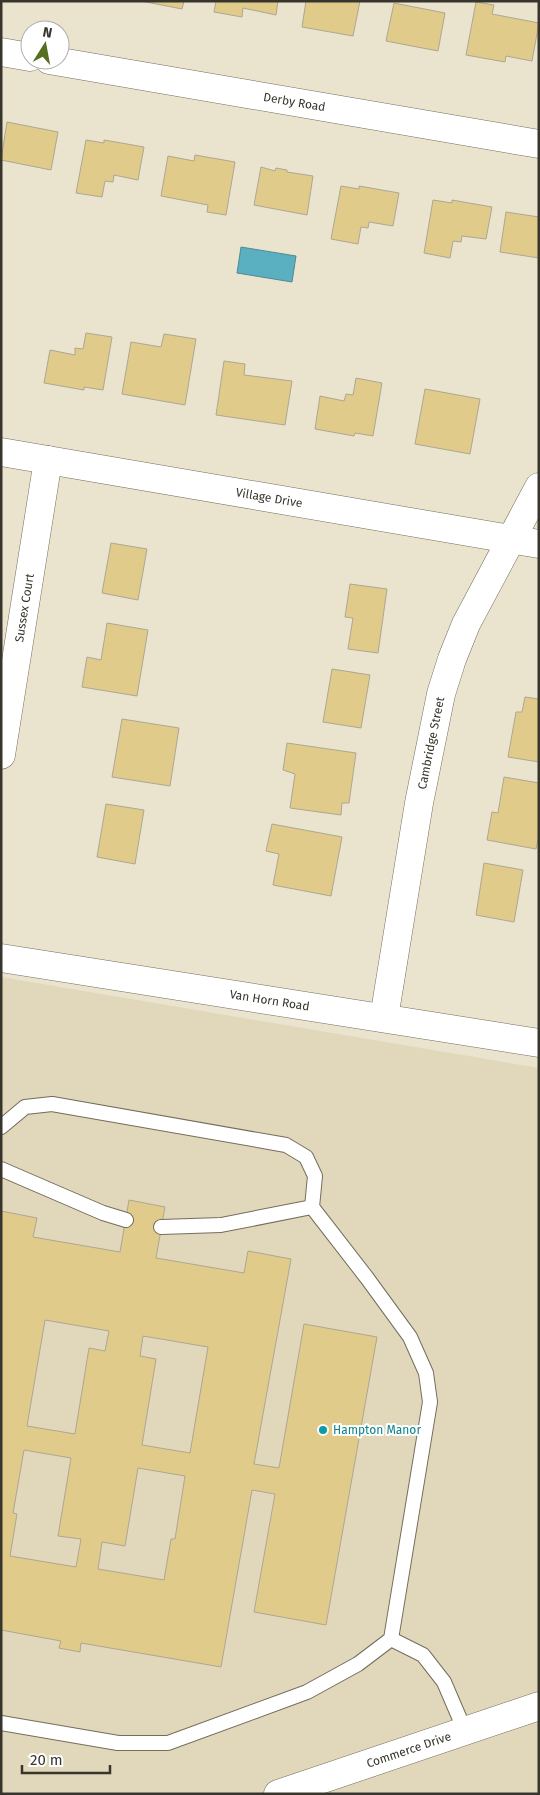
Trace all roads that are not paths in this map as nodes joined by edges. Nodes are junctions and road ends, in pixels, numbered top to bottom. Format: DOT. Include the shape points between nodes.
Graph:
graph roads {
  1 [pos="1,52"];
  2 [pos="20,55"];
  3 [pos="70,64"];
  4 [pos="539,144"];
  5 [pos="1,452"];
  6 [pos="48,460"];
  7 [pos="539,487"];
  8 [pos="511,540"];
  9 [pos="539,544"];
  10 [pos="1,755"];
  11 [pos="1,958"];
  12 [pos="384,1018"];
  13 [pos="539,1043"];
  14 [pos="1,1127"];
  15 [pos="1,1169"];
  16 [pos="312,1207"];
  17 [pos="126,1220"];
  18 [pos="161,1227"];
  19 [pos="392,1639"];
  20 [pos="539,1706"];
  21 [pos="1,1723"];
  22 [pos="464,1731"];
  23 [pos="278,1794"];
  1 -- 2 [label="street"];
  3 -- 4 [label="street, Derby Road"];
  5 -- 6 [label="street, Village Drive"];
  6 -- 8 [label="street, Village Drive"];
  6 -- 10 [label="street, Sussex Court"];
  7 -- 8 [label="street, Cambridge Street"];
  8 -- 9 [label="street, Village Drive"];
  8 -- 12 [label="street, Cambridge Street" via="466,624 441,694 419,803"];
  11 -- 12 [label="street, Van Horn Road"];
  12 -- 13 [label="street, Van Horn Road"];
  14 -- 16 [label="lane" via="25,1108 52,1104 286,1144 306,1157 316,1176"];
  15 -- 17 [label="lane"];
  16 -- 18 [label="lane" via="221,1225"];
  16 -- 19 [label="lane" via="410,1336 426,1373 430,1402"];
  19 -- 21 [label="lane" via="358,1664 307,1692 168,1743 118,1743"];
  19 -- 22 [label="lane" via="423,1655 444,1682"];
  20 -- 22 [label="street, Commerce Drive"];
  22 -- 23 [label="street, Commerce Drive"];
}
